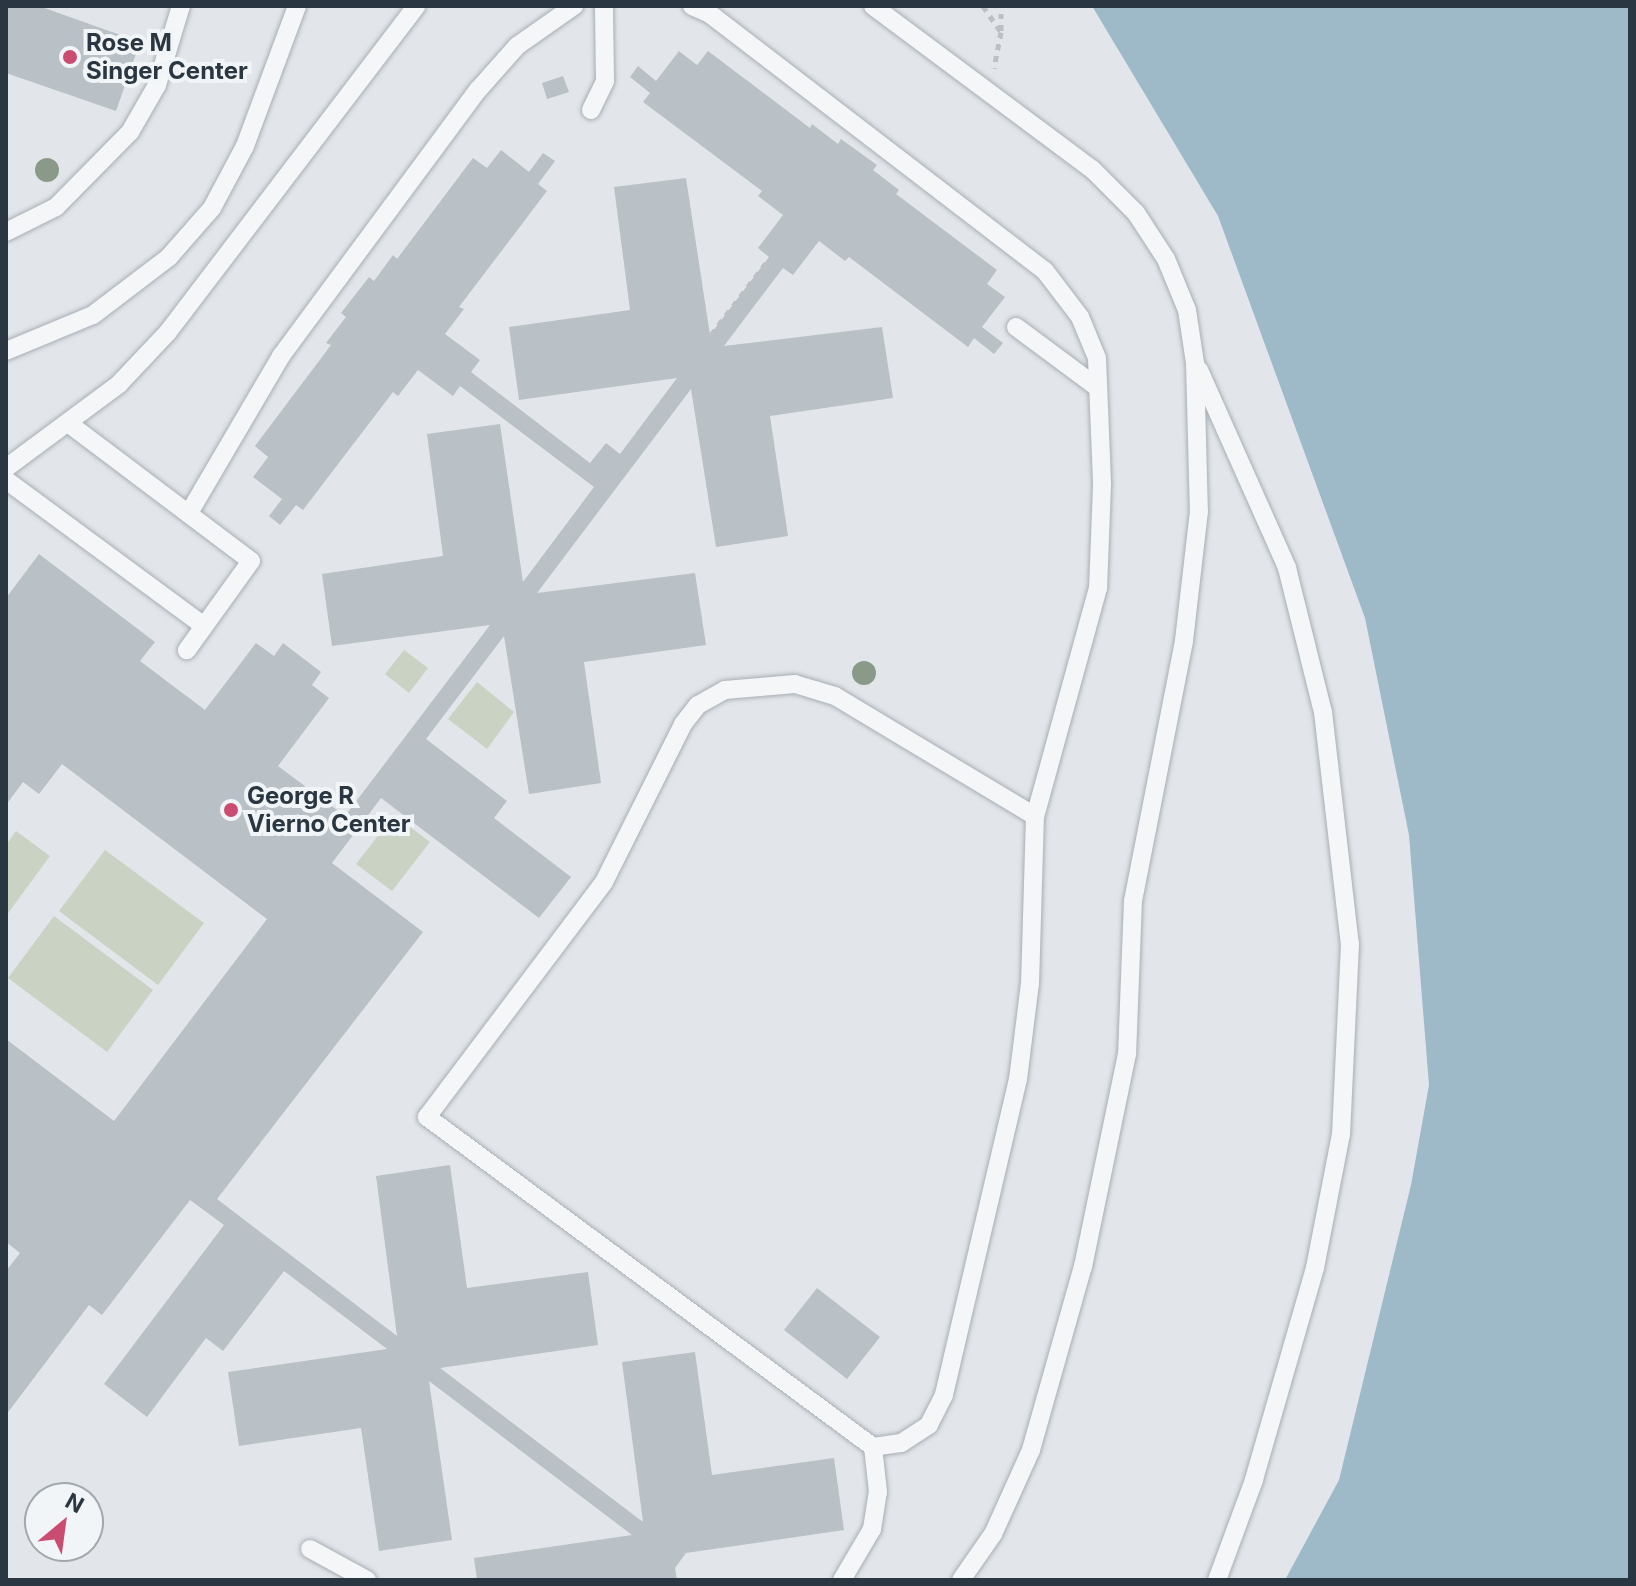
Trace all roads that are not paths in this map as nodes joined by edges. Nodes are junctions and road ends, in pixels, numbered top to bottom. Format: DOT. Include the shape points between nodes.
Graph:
graph roads {
  1 [pos="181,6"];
  2 [pos="297,6"];
  3 [pos="416,6"];
  4 [pos="574,6"];
  5 [pos="604,6"];
  6 [pos="692,6"];
  7 [pos="873,6"];
  8 [pos="591,110"];
  9 [pos="6,232"];
  10 [pos="1016,327"];
  11 [pos="6,351"];
  12 [pos="1195,363"];
  13 [pos="1098,388"];
  14 [pos="68,423"];
  15 [pos="6,468"];
  16 [pos="6,480"];
  17 [pos="189,513"];
  18 [pos="204,626"];
  19 [pos="187,650"];
  20 [pos="1035,816"];
  21 [pos="873,1447"];
  22 [pos="310,1549"];
  23 [pos="367,1580"];
  24 [pos="842,1580"];
  25 [pos="961,1580"];
  26 [pos="1217,1580"];
  1 -- 9 [label="lane" via="157,85 130,132 56,207"];
  2 -- 11 [label="lane" via="245,146 212,208 169,257 93,315"];
  3 -- 14 [label="lane" via="168,332 119,384"];
  4 -- 17 [label="lane" via="517,46 478,90 281,356"];
  5 -- 8 [label="lane" via="605,81"];
  6 -- 13 [label="lane" via="710,14 1045,271 1080,317 1097,358"];
  7 -- 12 [label="lane" via="1093,170 1136,213 1166,259 1187,310"];
  10 -- 13 [label="lane"];
  12 -- 25 [label="lane" via="1199,511 1184,641 1133,900 1127,1054 1083,1266 1031,1450 993,1534"];
  12 -- 26 [label="lane" via="1287,568 1323,712 1350,944 1341,1134 1315,1268 1254,1480"];
  13 -- 20 [label="lane" via="1098,588"];
  14 -- 15 [label="lane"];
  14 -- 17 [label="lane"];
  16 -- 18 [label="lane"];
  17 -- 18 [label="lane" via="251,561"];
  18 -- 19 [label="lane"];
  20 -- 21 [label="lane" via="1030,983 1018,1079 957,1357 929,1425 901,1443"];
  20 -- 21 [label="lane" via="835,696 795,684 725,690 698,705 683,724 604,882 427,1117"];
  21 -- 24 [label="lane" via="878,1492 872,1529"];
  22 -- 23 [label="lane"];
}
